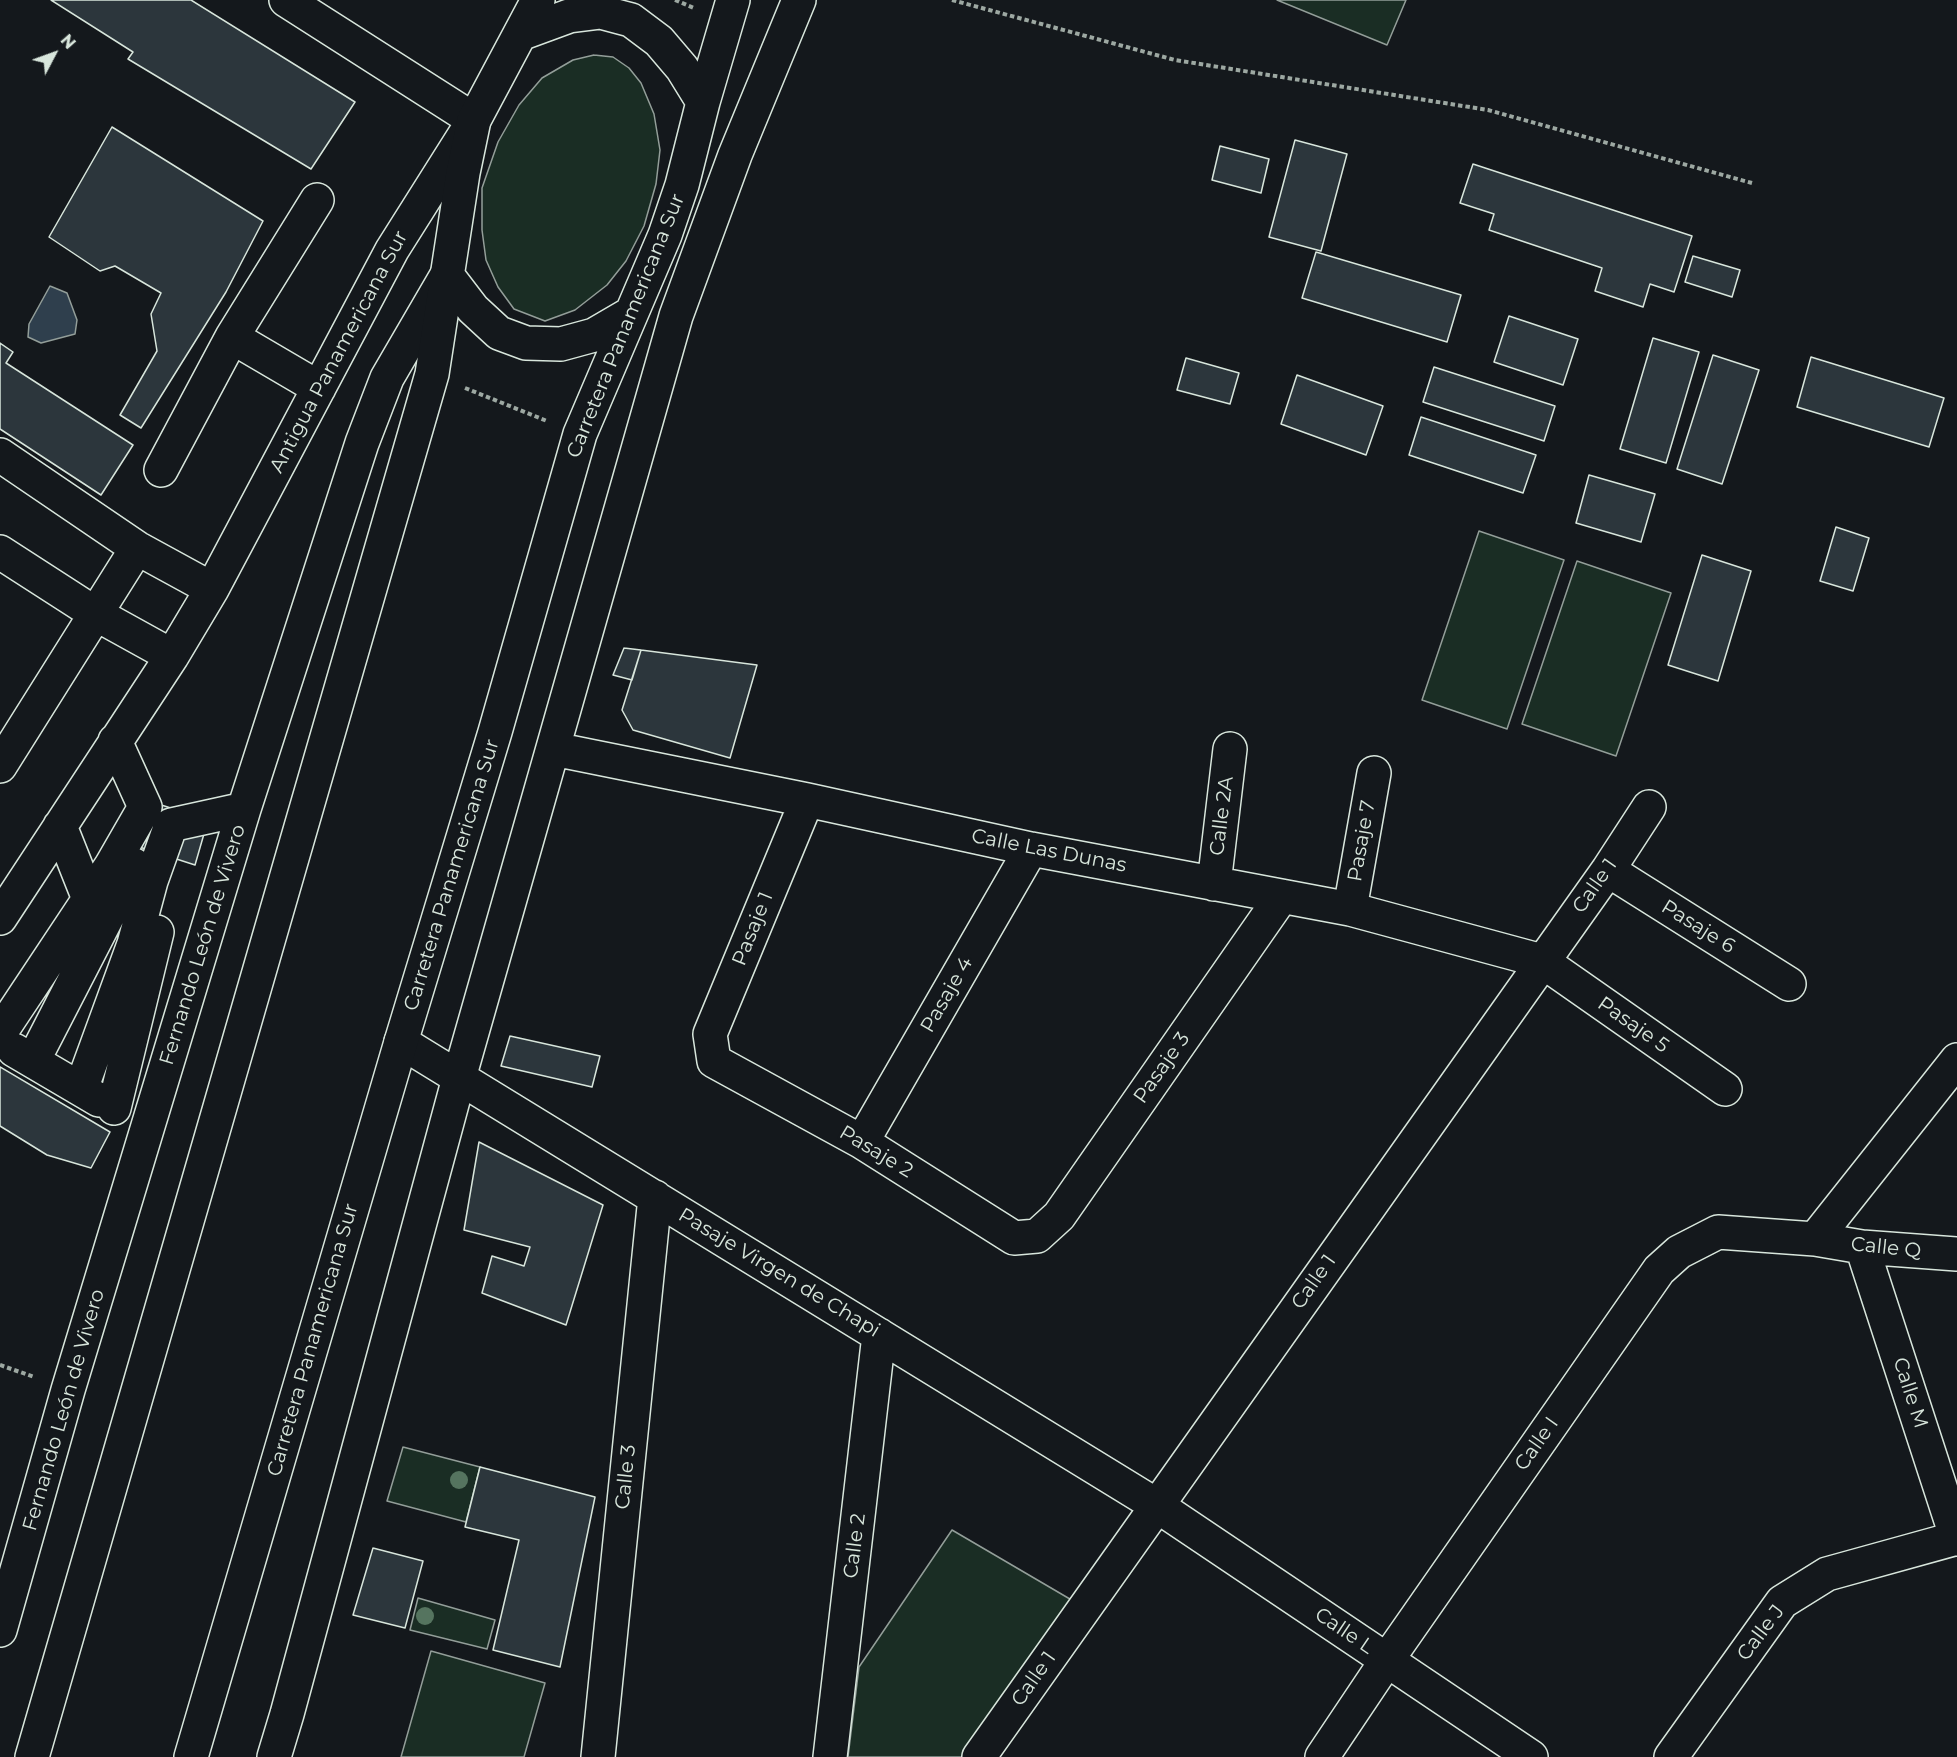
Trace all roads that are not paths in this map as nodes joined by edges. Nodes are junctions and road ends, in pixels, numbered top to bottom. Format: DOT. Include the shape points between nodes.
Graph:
graph roads {
  1 [pos="286,0"];
  2 [pos="733,0"];
  3 [pos="799,0"];
  4 [pos="529,12"];
  5 [pos="702,102"];
  6 [pos="474,120"];
  7 [pos="317,200"];
  8 [pos="447,275"];
  9 [pos="630,314"];
  10 [pos="232,337"];
  11 [pos="319,388"];
  12 [pos="0,455"];
  13 [pos="161,470"];
  14 [pos="137,548"];
  15 [pos="0,552"];
  16 [pos="212,589"];
  17 [pos="96,614"];
  18 [pos="172,656"];
  19 [pos="116,741"];
  20 [pos="555,749"];
  21 [pos="1230,749"];
  22 [pos="0,766"];
  23 [pos="1374,773"];
  24 [pos="807,800"];
  25 [pos="1648,807"];
  26 [pos="244,809"];
  27 [pos="60,826"];
  28 [pos="1031,849"];
  29 [pos="1608,870"];
  30 [pos="1214,884"];
  31 [pos="1282,896"];
  32 [pos="1350,909"];
  33 [pos="96,911"];
  34 [pos="212,917"];
  35 [pos="0,918"];
  36 [pos="145,940"];
  37 [pos="1542,961"];
  38 [pos="1789,984"];
  39 [pos="0,1033"];
  40 [pos="0,1041"];
  41 [pos="401,1042"];
  42 [pos="1957,1060"];
  43 [pos="33,1061"];
  44 [pos="714,1061"];
  45 [pos="459,1078"];
  46 [pos="81,1089"];
  47 [pos="1725,1089"];
  48 [pos="114,1108"];
  49 [pos="147,1129"];
  50 [pos="862,1142"];
  51 [pos="655,1197"];
  52 [pos="1037,1236"];
  53 [pos="1815,1239"];
  54 [pos="1862,1247"];
  55 [pos="1957,1254"];
  56 [pos="879,1335"];
  57 [pos="1156,1505"];
  58 [pos="1957,1539"];
  59 [pos="0,1630"];
  60 [pos="1387,1660"];
  61 [pos="32,1757"];
  62 [pos="191,1757"];
  63 [pos="274,1757"];
  64 [pos="598,1757"];
  65 [pos="830,1757"];
  66 [pos="979,1757"];
  67 [pos="1322,1757"];
  68 [pos="1531,1757"];
  69 [pos="1671,1757"];
  1 -- 6 [label="main road"];
  2 -- 5 [label="main road, Carretera Panamericana Sur"];
  3 -- 20 [label="main road, Carretera Panamericana Sur" via="735,155 676,316"];
  4 -- 5 [label="main road" via="569,16 601,12 631,20 659,41 682,68"];
  4 -- 6 [label="main road"];
  5 -- 9 [label="main road, Carretera Panamericana Sur" via="665,235"];
  6 -- 8 [label="main road"];
  6 -- 11 [label="main road, Antigua Panamericana Sur" via="392,250"];
  7 -- 10 [label="main road"];
  8 -- 9 [label="main road" via="473,309 499,333 526,343 561,344 594,335"];
  8 -- 26 [label="main road, Fernando León de Vivero" via="387,378 374,411"];
  8 -- 61 [label="main road" via="432,374"];
  9 -- 41 [label="main road, Carretera Panamericana Sur" via="580,434"];
  10 -- 11 [label="main road"];
  10 -- 13 [label="main road"];
  11 -- 16 [label="main road, Antigua Panamericana Sur"];
  12 -- 14 [label="main road"];
  14 -- 16 [label="main road"];
  14 -- 17 [label="main road"];
  15 -- 17 [label="main road"];
  16 -- 18 [label="main road, Antigua Panamericana Sur"];
  17 -- 18 [label="main road"];
  17 -- 22 [label="main road"];
  18 -- 19 [label="main road, Antigua Panamericana Sur"];
  19 -- 27 [label="main road, Antigua Panamericana Sur"];
  19 -- 33 [label="main road" via="146,807"];
  20 -- 24 [label="main road, Calle Las Dunas"];
  20 -- 45 [label="main road, Carretera Panamericana Sur"];
  21 -- 30 [label="main road, Calle 2A"];
  23 -- 32 [label="main road, Pasaje 7"];
  24 -- 28 [label="main road, Calle Las Dunas"];
  24 -- 44 [label="main road, Pasaje 1" via="710,1034"];
  25 -- 29 [label="main road, Calle 1"];
  26 -- 34 [label="main road, Fernando León de Vivero"];
  26 -- 36 [label="main road" via="171,825 151,881"];
  27 -- 33 [label="main road"];
  27 -- 35 [label="main road, Antigua Panamericana Sur"];
  28 -- 30 [label="main road, Calle Las Dunas"];
  28 -- 50 [label="main road, Pasaje 4"];
  29 -- 37 [label="main road, Calle 1"];
  29 -- 38 [label="main road, Pasaje 6"];
  30 -- 31 [label="main road, Calle Las Dunas"];
  31 -- 32 [label="main road, Calle Las Dunas"];
  31 -- 52 [label="main road, Pasaje 3" via="1059,1216"];
  32 -- 37 [label="main road, Calle Las Dunas"];
  33 -- 39 [label="main road"];
  33 -- 43 [label="main road"];
  34 -- 36 [label="main road"];
  34 -- 49 [label="main road, Fernando León de Vivero"];
  36 -- 46 [label="main road"];
  36 -- 48 [label="main road"];
  37 -- 47 [label="main road, Pasaje 5"];
  37 -- 57 [label="main road, Calle 1"];
  40 -- 43 [label="main road"];
  41 -- 45 [label="main road, Pasaje Virgen de Chapi"];
  41 -- 62 [label="main road, Carretera Panamericana Sur"];
  42 -- 53 [label="main road"];
  43 -- 46 [label="main road"];
  44 -- 50 [label="main road, Pasaje 2"];
  45 -- 51 [label="main road, Pasaje Virgen de Chapi"];
  45 -- 63 [label="main road, Carretera Panamericana Sur"];
  46 -- 48 [label="main road"];
  48 -- 49 [label="main road"];
  49 -- 59 [label="main road, Fernando León de Vivero"];
  50 -- 52 [label="main road, Pasaje 2" via="1014,1238"];
  51 -- 56 [label="main road, Pasaje Virgen de Chapi"];
  51 -- 64 [label="main road, Calle 3"];
  53 -- 54 [label="main road, Calle Q"];
  53 -- 60 [label="main road, Calle I" via="1718,1232 1679,1252 1659,1270"];
  54 -- 55 [label="main road, Calle Q"];
  54 -- 58 [label="main road, Calle M"];
  56 -- 57 [label="main road, Pasaje Virgen de Chapi"];
  56 -- 65 [label="main road, Calle 2"];
  57 -- 60 [label="main road, Calle L"];
  57 -- 66 [label="main road, Calle 1"];
  58 -- 69 [label="main road, Calle J" via="1827,1574 1782,1602"];
  60 -- 67 [label="main road, Calle I"];
  60 -- 68 [label="main road, Calle L"];
}
